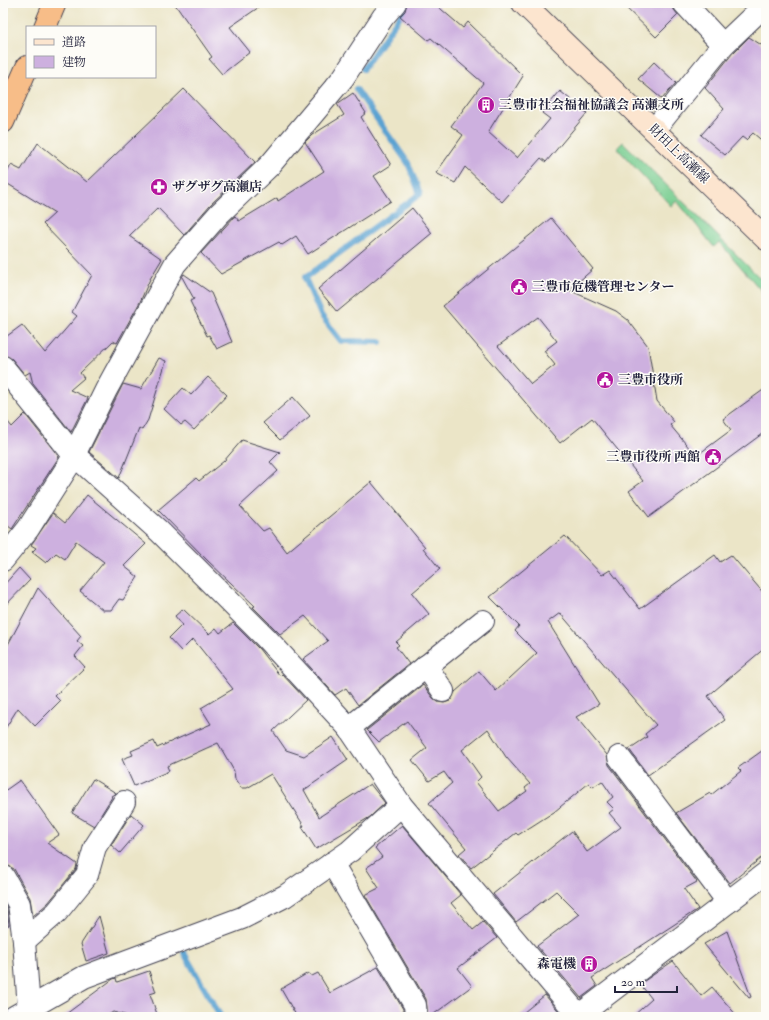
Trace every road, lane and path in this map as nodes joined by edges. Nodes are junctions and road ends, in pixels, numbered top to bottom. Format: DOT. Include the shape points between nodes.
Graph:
graph roads {
  1 [pos="55,3"];
  2 [pos="395,3"];
  3 [pos="523,3"];
  4 [pos="684,3"];
  5 [pos="766,4"];
  6 [pos="44,26"];
  7 [pos="723,45"];
  8 [pos="26,69"];
  9 [pos="3,122"];
  10 [pos="654,130"];
  11 [pos="766,239"];
  12 [pos="3,367"];
  13 [pos="74,454"];
  14 [pos="3,560"];
  15 [pos="483,621"];
  16 [pos="426,666"];
  17 [pos="443,691"];
  18 [pos="349,728"];
  19 [pos="619,756"];
  20 [pos="124,802"];
  21 [pos="401,806"];
  22 [pos="332,863"];
  23 [pos="766,873"];
  24 [pos="3,876"];
  25 [pos="728,902"];
  26 [pos="24,941"];
  27 [pos="21,1013"];
  28 [pos="416,1017"];
  29 [pos="579,1017"];
  1 -- 6 [label="highway"];
  2 -- 13 [label="street" via="319,108 270,165 218,214 175,264"];
  3 -- 10 [label="main road, 財田上高瀬線"];
  4 -- 7 [label="street"];
  5 -- 7 [label="street"];
  7 -- 10 [label="street"];
  8 -- 9 [label="highway"];
  10 -- 11 [label="main road, 財田上高瀬線"];
  12 -- 13 [label="street"];
  13 -- 14 [label="street" via="28,529"];
  13 -- 18 [label="street" via="159,531 266,638"];
  15 -- 16 [label="street"];
  16 -- 17 [label="street"];
  16 -- 18 [label="street"];
  18 -- 21 [label="street"];
  19 -- 25 [label="street"];
  20 -- 26 [label="street" via="95,847 87,875 57,912"];
  21 -- 22 [label="street" via="350,851"];
  21 -- 29 [label="street"];
  22 -- 27 [label="street" via="285,896 242,918 84,977"];
  22 -- 28 [label="street" via="415,1005"];
  23 -- 25 [label="street"];
  24 -- 26 [label="street" via="19,904"];
  25 -- 29 [label="street"];
  26 -- 27 [label="street"];
}
